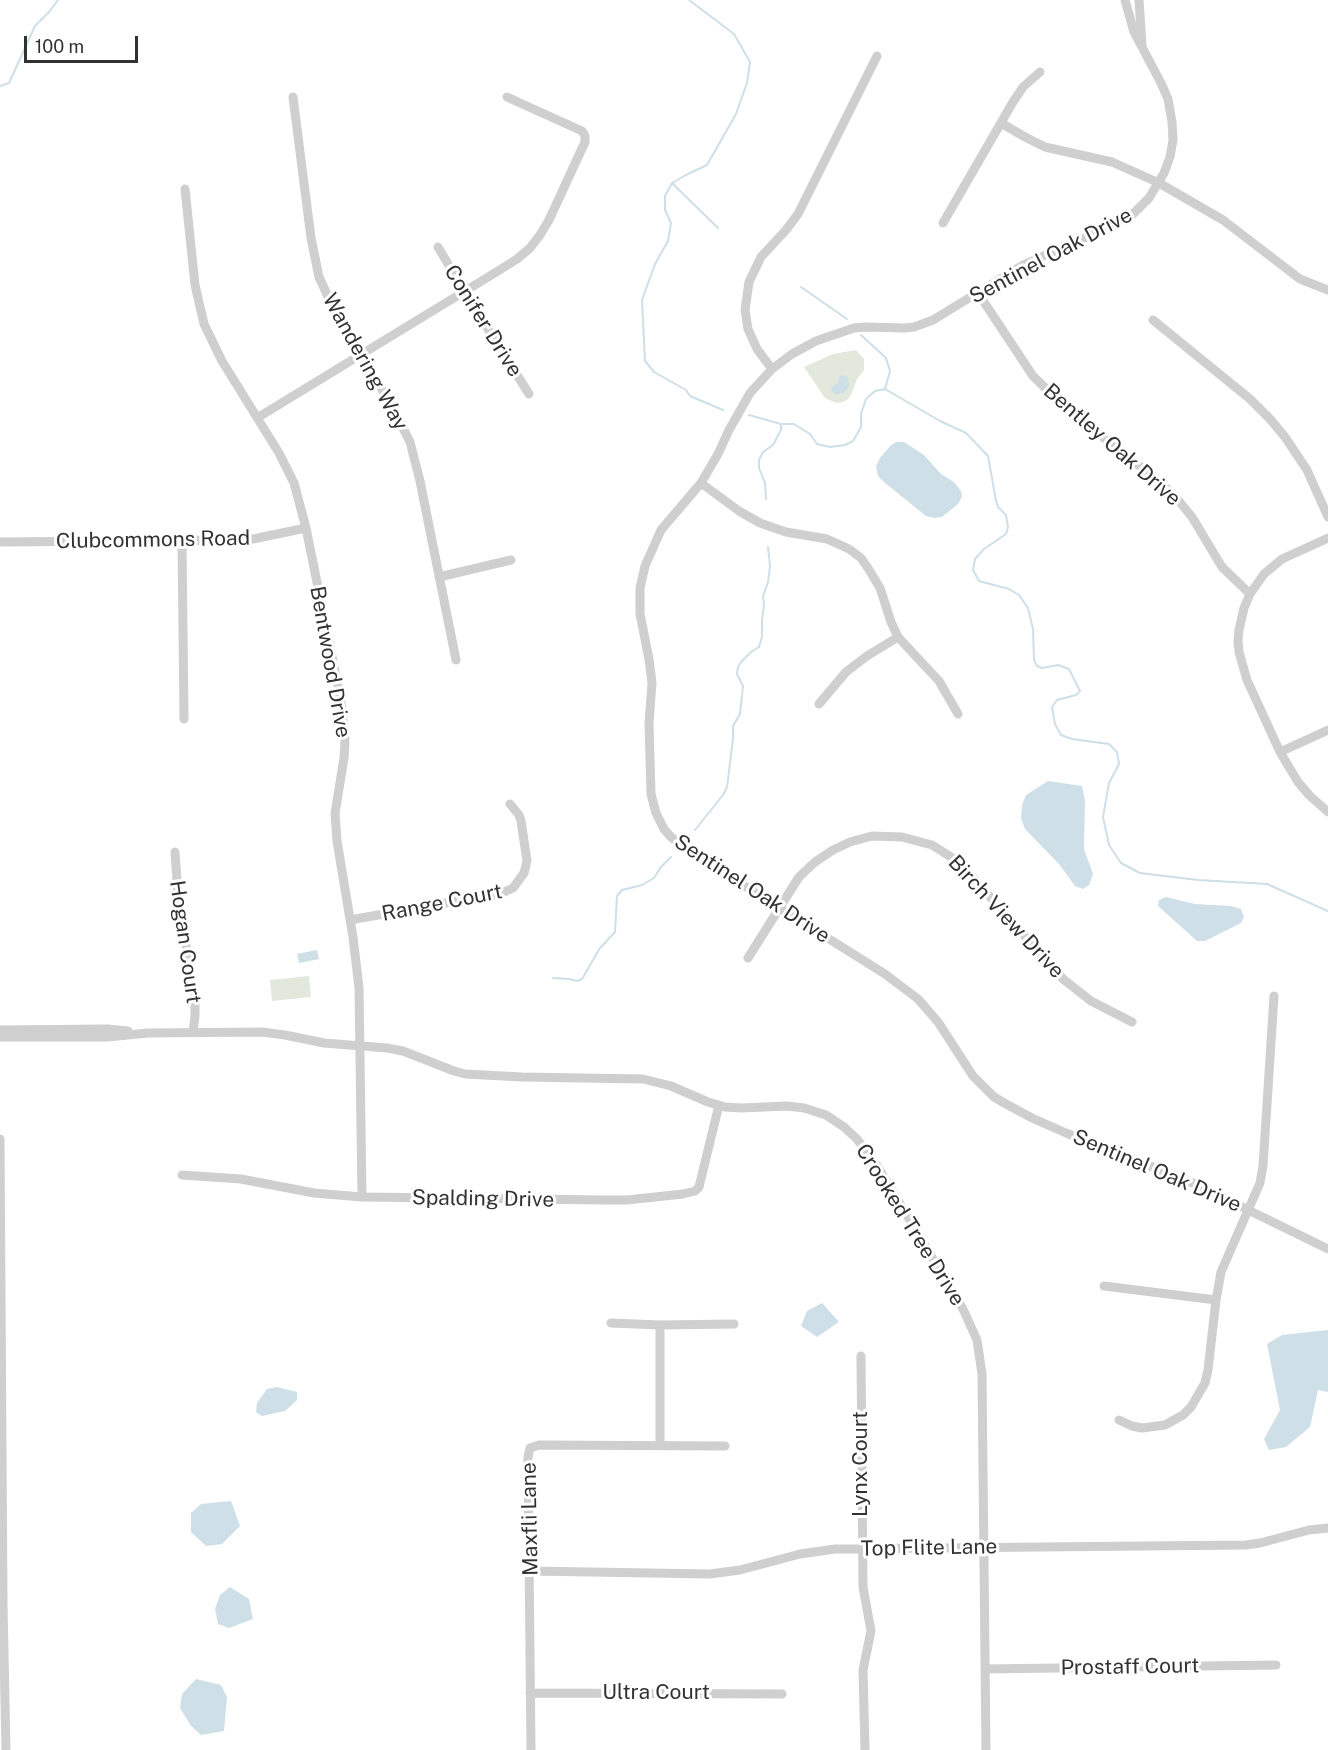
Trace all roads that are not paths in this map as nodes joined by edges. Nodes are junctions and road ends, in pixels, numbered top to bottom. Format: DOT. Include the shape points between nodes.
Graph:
graph roads {
  1 [pos="1125,0"];
  2 [pos="1139,0"];
  3 [pos="1143,47"];
  4 [pos="877,56"];
  5 [pos="1040,72"];
  6 [pos="293,97"];
  7 [pos="507,97"];
  8 [pos="1001,123"];
  9 [pos="1159,183"];
  10 [pos="185,189"];
  11 [pos="942,223"];
  12 [pos="438,247"];
  13 [pos="1328,290"];
  14 [pos="464,291"];
  15 [pos="978,293"];
  16 [pos="1153,320"];
  17 [pos="361,355"];
  18 [pos="772,369"];
  19 [pos="529,394"];
  20 [pos="257,418"];
  21 [pos="701,483"];
  22 [pos="1328,517"];
  23 [pos="306,528"];
  24 [pos="1328,538"];
  25 [pos="182,541"];
  26 [pos="0,542"];
  27 [pos="511,560"];
  28 [pos="439,577"];
  29 [pos="1250,594"];
  30 [pos="898,637"];
  31 [pos="456,660"];
  32 [pos="819,704"];
  33 [pos="958,714"];
  34 [pos="184,719"];
  35 [pos="1328,730"];
  36 [pos="1280,752"];
  37 [pos="510,804"];
  38 [pos="1328,812"];
  39 [pos="175,852"];
  40 [pos="779,909"];
  41 [pos="350,920"];
  42 [pos="748,958"];
  43 [pos="1274,996"];
  44 [pos="1132,1022"];
  45 [pos="0,1030"];
  46 [pos="193,1032"];
  47 [pos="148,1033"];
  48 [pos="0,1038"];
  49 [pos="360,1047"];
  50 [pos="718,1106"];
  51 [pos="0,1139"];
  52 [pos="182,1175"];
  53 [pos="362,1197"];
  54 [pos="1249,1210"];
  55 [pos="1328,1249"];
  56 [pos="1104,1286"];
  57 [pos="1216,1300"];
  58 [pos="611,1323"];
  59 [pos="734,1324"];
  60 [pos="660,1325"];
  61 [pos="861,1356"];
  62 [pos="1119,1420"];
  63 [pos="660,1445"];
  64 [pos="725,1446"];
  65 [pos="1328,1528"];
  66 [pos="984,1548"];
  67 [pos="862,1549"];
  68 [pos="530,1571"];
  69 [pos="1276,1665"];
  70 [pos="985,1669"];
  71 [pos="530,1693"];
  72 [pos="782,1694"];
  73 [pos="6,1750"];
  74 [pos="531,1750"];
  75 [pos="865,1750"];
  76 [pos="986,1750"];
  1 -- 3 [label="street, Sentinel Oak Drive" via="1134,32"];
  2 -- 3 [label="street, Sentinel Oak Drive"];
  3 -- 9 [label="street, Sentinel Oak Drive" via="1168,99 1172,122 1170,157"];
  4 -- 18 [label="street" via="798,213 761,257 749,282 748,329"];
  5 -- 8 [label="street" via="1023,87"];
  6 -- 17 [label="street, Wandering Way" via="317,269 328,298"];
  7 -- 14 [label="street" via="582,131 585,142 549,220 530,248"];
  8 -- 9 [label="street" via="1045,147 1112,162"];
  8 -- 11 [label="street"];
  9 -- 13 [label="street" via="1223,220 1300,279"];
  9 -- 15 [label="street, Sentinel Oak Drive" via="1141,207 1118,223 1023,265"];
  10 -- 20 [label="street, Bentwood Drive" via="195,285 204,324"];
  12 -- 14 [label="street, Conifer Drive"];
  14 -- 17 [label="street"];
  14 -- 19 [label="street, Conifer Drive"];
  15 -- 18 [label="street, Sentinel Oak Drive" via="942,316 914,327 864,327 828,336"];
  15 -- 29 [label="street, Bentley Oak Drive" via="1033,376 1066,408 1174,495 1222,567"];
  16 -- 22 [label="street" via="1270,419 1302,463"];
  17 -- 20 [label="street"];
  17 -- 28 [label="street, Wandering Way" via="410,442"];
  18 -- 21 [label="street, Sentinel Oak Drive" via="750,393"];
  20 -- 23 [label="street, Bentwood Drive" via="290,473"];
  21 -- 30 [label="street" via="760,523 827,539 861,558 875,577"];
  21 -- 40 [label="street, Sentinel Oak Drive" via="661,530 642,577 640,614 652,683 651,794 660,822 676,842"];
  23 -- 25 [label="street, Clubcommons Road" via="253,539"];
  23 -- 41 [label="street, Bentwood Drive" via="344,724 344,758 335,813"];
  24 -- 29 [label="street" via="1282,559 1264,574"];
  25 -- 26 [label="street, Clubcommons Road"];
  25 -- 34 [label="street"];
  27 -- 28 [label="street"];
  28 -- 31 [label="street, Wandering Way"];
  29 -- 36 [label="street" via="1240,619 1239,652 1247,680"];
  30 -- 32 [label="street" via="846,672"];
  30 -- 33 [label="street" via="939,681"];
  35 -- 36 [label="street"];
  36 -- 38 [label="street" via="1298,782"];
  37 -- 41 [label="street, Range Court" via="521,821 527,861 513,888"];
  39 -- 46 [label="street, Hogan Court" via="178,909 195,993"];
  40 -- 42 [label="street, Birch View Drive"];
  40 -- 44 [label="street, Birch View Drive" via="799,877 841,845 880,836 923,842 959,862 1073,988"];
  40 -- 54 [label="street, Sentinel Oak Drive" via="885,974 918,999 973,1076 1005,1104"];
  41 -- 49 [label="street, Bentwood Drive" via="358,977"];
  43 -- 54 [label="street" via="1263,1166"];
  45 -- 47 [label="street, Crooked Tree Drive" via="107,1029"];
  46 -- 47 [label="street, Crooked Tree Drive"];
  46 -- 49 [label="street, Crooked Tree Drive" via="262,1032"];
  47 -- 48 [label="street, Crooked Tree Drive"];
  49 -- 50 [label="street, Crooked Tree Drive" via="403,1051 454,1071 476,1075 644,1079"];
  49 -- 53 [label="street, Bentwood Drive"];
  50 -- 53 [label="street, Spalding Drive" via="703,1176 695,1191 627,1200"];
  50 -- 66 [label="street, Crooked Tree Drive" via="787,1106 815,1111 844,1127 878,1167 963,1309 977,1340 982,1374"];
  51 -- 73 [label="street"];
  52 -- 53 [label="street, Spalding Drive" via="224,1177"];
  54 -- 55 [label="street, Sentinel Oak Drive"];
  54 -- 57 [label="street" via="1224,1262"];
  56 -- 57 [label="street"];
  57 -- 62 [label="street" via="1208,1370 1191,1407 1166,1425 1142,1428"];
  58 -- 60 [label="street"];
  59 -- 60 [label="street"];
  60 -- 63 [label="street"];
  61 -- 67 [label="street, Lynx Court"];
  63 -- 64 [label="street, Maxfli Lane"];
  63 -- 68 [label="street, Maxfli Lane" via="530,1448"];
  65 -- 66 [label="street, Top Flite Lane" via="1246,1545"];
  66 -- 67 [label="street, Top Flite Lane"];
  66 -- 70 [label="street, Crooked Tree Drive"];
  67 -- 68 [label="street, Top Flite Lane" via="817,1551 710,1574"];
  67 -- 75 [label="street, Lynx Court" via="863,1596 871,1631 863,1670"];
  68 -- 71 [label="street, Maxfli Lane"];
  69 -- 70 [label="street, Prostaff Court"];
  70 -- 76 [label="street, Crooked Tree Drive"];
  71 -- 72 [label="street, Ultra Court"];
  71 -- 74 [label="street, Maxfli Lane"];
}
